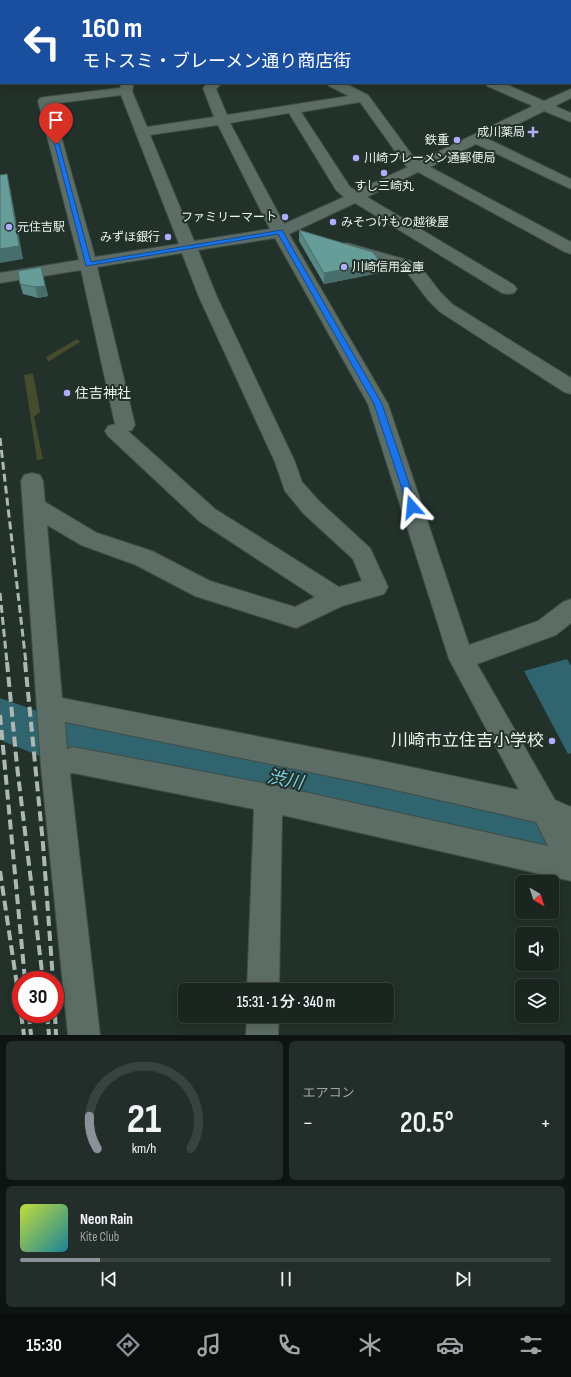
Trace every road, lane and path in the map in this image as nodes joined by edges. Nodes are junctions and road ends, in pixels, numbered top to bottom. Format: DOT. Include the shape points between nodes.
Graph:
graph roads {
  1 [pos="213,84"];
  2 [pos="336,84"];
  3 [pos="494,84"];
  4 [pos="127,87"];
  5 [pos="571,93"];
  6 [pos="363,98"];
  7 [pos="544,106"];
  8 [pos="293,109"];
  9 [pos="571,118"];
  10 [pos="222,120"];
  11 [pos="143,132"];
  12 [pos="477,139"];
  13 [pos="418,167"];
  14 [pos="571,185"];
  15 [pos="354,198"];
  16 [pos="280,232"];
  17 [pos="305,235"];
  18 [pos="336,244"];
  19 [pos="187,247"];
  20 [pos="571,249"];
  21 [pos="88,264"];
  22 [pos="0,278"];
  23 [pos="508,289"];
  24 [pos="571,387"];
  25 [pos="32,481"];
  26 [pos="36,507"];
  27 [pos="336,598"];
  28 [pos="571,609"];
  29 [pos="461,659"];
  30 [pos="51,713"];
  31 [pos="55,766"];
  32 [pos="268,798"];
  33 [pos="545,810"];
  34 [pos="571,821"];
  35 [pos="571,862"];
  36 [pos="571,866"];
  37 [pos="263,983"];
  38 [pos="263,1023"];
  39 [pos="84,1035"];
  40 [pos="262,1035"];
  1 -- 10 [label="street" via="209,88"];
  2 -- 6 [label="street"];
  3 -- 7 [label="street"];
  4 -- 11 [label="street"];
  4 -- 21 [label="street" via="45,101"];
  5 -- 7 [label="street"];
  6 -- 8 [label="street"];
  6 -- 13 [label="street" via="410,162"];
  7 -- 9 [label="street"];
  7 -- 12 [label="street"];
  8 -- 10 [label="street"];
  8 -- 15 [label="street" via="344,190"];
  10 -- 11 [label="street"];
  10 -- 16 [label="street"];
  11 -- 19 [label="street"];
  12 -- 13 [label="street"];
  12 -- 14 [label="street"];
  13 -- 15 [label="street"];
  13 -- 20 [label="street"];
  15 -- 16 [label="street"];
  15 -- 23 [label="street"];
  16 -- 17 [label="street"];
  16 -- 19 [label="street"];
  16 -- 29 [label="street" via="378,404"];
  18 -- 24 [label="street" via="412,267 446,308"];
  19 -- 21 [label="street"];
  19 -- 27 [label="street" via="285,462 293,485 312,508 362,554 376,587"];
  21 -- 22 [label="street"];
  21 -- 27 [label="street" via="120,428 207,516"];
  25 -- 26 [label="street"];
  26 -- 27 [label="street" via="89,539 144,558 203,589 296,618"];
  26 -- 30 [label="street"];
  28 -- 29 [label="street" via="547,628"];
  29 -- 33 [label="street"];
  30 -- 31 [label="street"];
  30 -- 33 [label="street" via="63,710 87,714"];
  31 -- 32 [label="street" via="73,760"];
  31 -- 39 [label="street"];
  32 -- 36 [label="street"];
  32 -- 37 [label="street"];
  33 -- 34 [label="street"];
  33 -- 35 [label="street"];
  38 -- 40 [label="street"];
}
